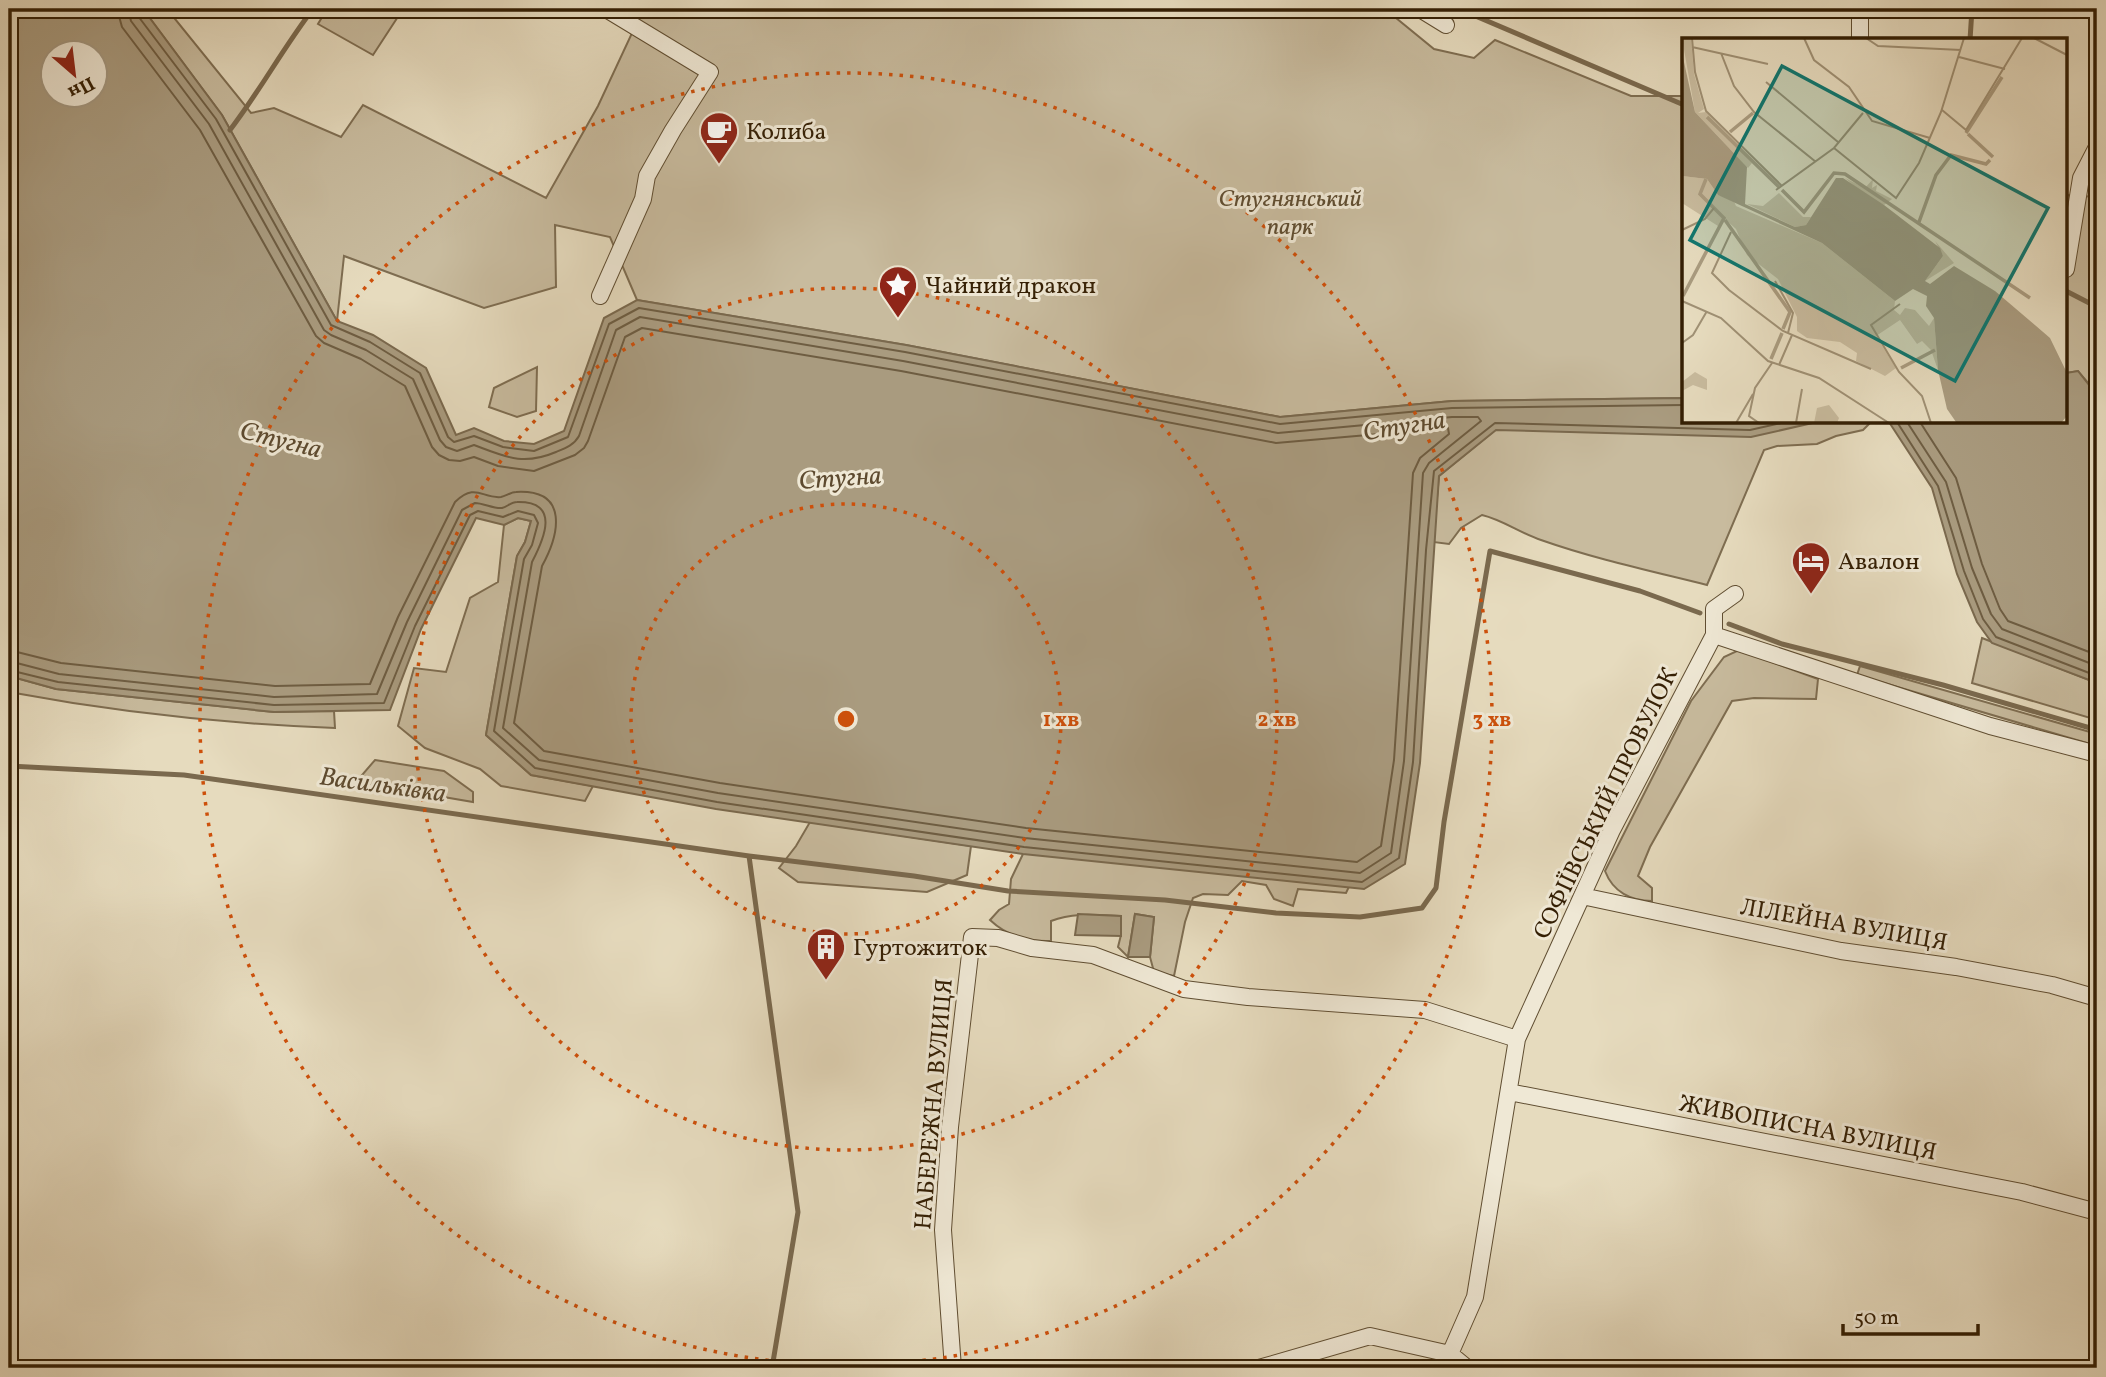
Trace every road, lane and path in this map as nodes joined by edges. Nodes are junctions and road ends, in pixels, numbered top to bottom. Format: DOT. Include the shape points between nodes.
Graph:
graph roads {
  1 [pos="606,9"];
  2 [pos="1420,9"];
  3 [pos="1860,9"];
  4 [pos="1446,25"];
  5 [pos="1860,38"];
  6 [pos="2097,147"];
  7 [pos="2068,257"];
  8 [pos="600,296"];
  9 [pos="1735,594"];
  10 [pos="1714,635"];
  11 [pos="2097,754"];
  12 [pos="1582,896"];
  13 [pos="2097,998"];
  14 [pos="1517,1039"];
  15 [pos="1509,1092"];
  16 [pos="2097,1212"];
  17 [pos="1450,1354"];
  18 [pos="953,1368"];
  19 [pos="1259,1368"];
  20 [pos="1467,1368"];
  1 -- 8 [label="street" via="710,72 648,176 643,199"];
  2 -- 4 [label="street"];
  3 -- 5 [label="street"];
  6 -- 7 [label="street" via="2081,178"];
  9 -- 10 [label="street, СОФІЇВСЬКИЙ ПРОВУЛОК" via="1714,609"];
  10 -- 11 [label="street" via="1990,726"];
  10 -- 12 [label="street, СОФІЇВСЬКИЙ ПРОВУЛОК"];
  12 -- 13 [label="street, ЛІЛЕЙНА ВУЛИЦЯ" via="1841,950 2052,985"];
  12 -- 14 [label="street, СОФІЇВСЬКИЙ ПРОВУЛОК"];
  14 -- 15 [label="street, СОФІЇВСЬКИЙ ПРОВУЛОК"];
  14 -- 18 [label="street, НАБЕРЕЖНА ВУЛИЦЯ" via="1425,1010 1184,989 1093,955 1032,948 998,937 972,937 943,1230"];
  15 -- 16 [label="street, ЖИВОПИСНА ВУЛИЦЯ" via="2009,1190"];
  15 -- 17 [label="street, СОФІЇВСЬКИЙ ПРОВУЛОК" via="1475,1297"];
  17 -- 19 [label="street" via="1370,1336"];
  17 -- 20 [label="street"];
}
